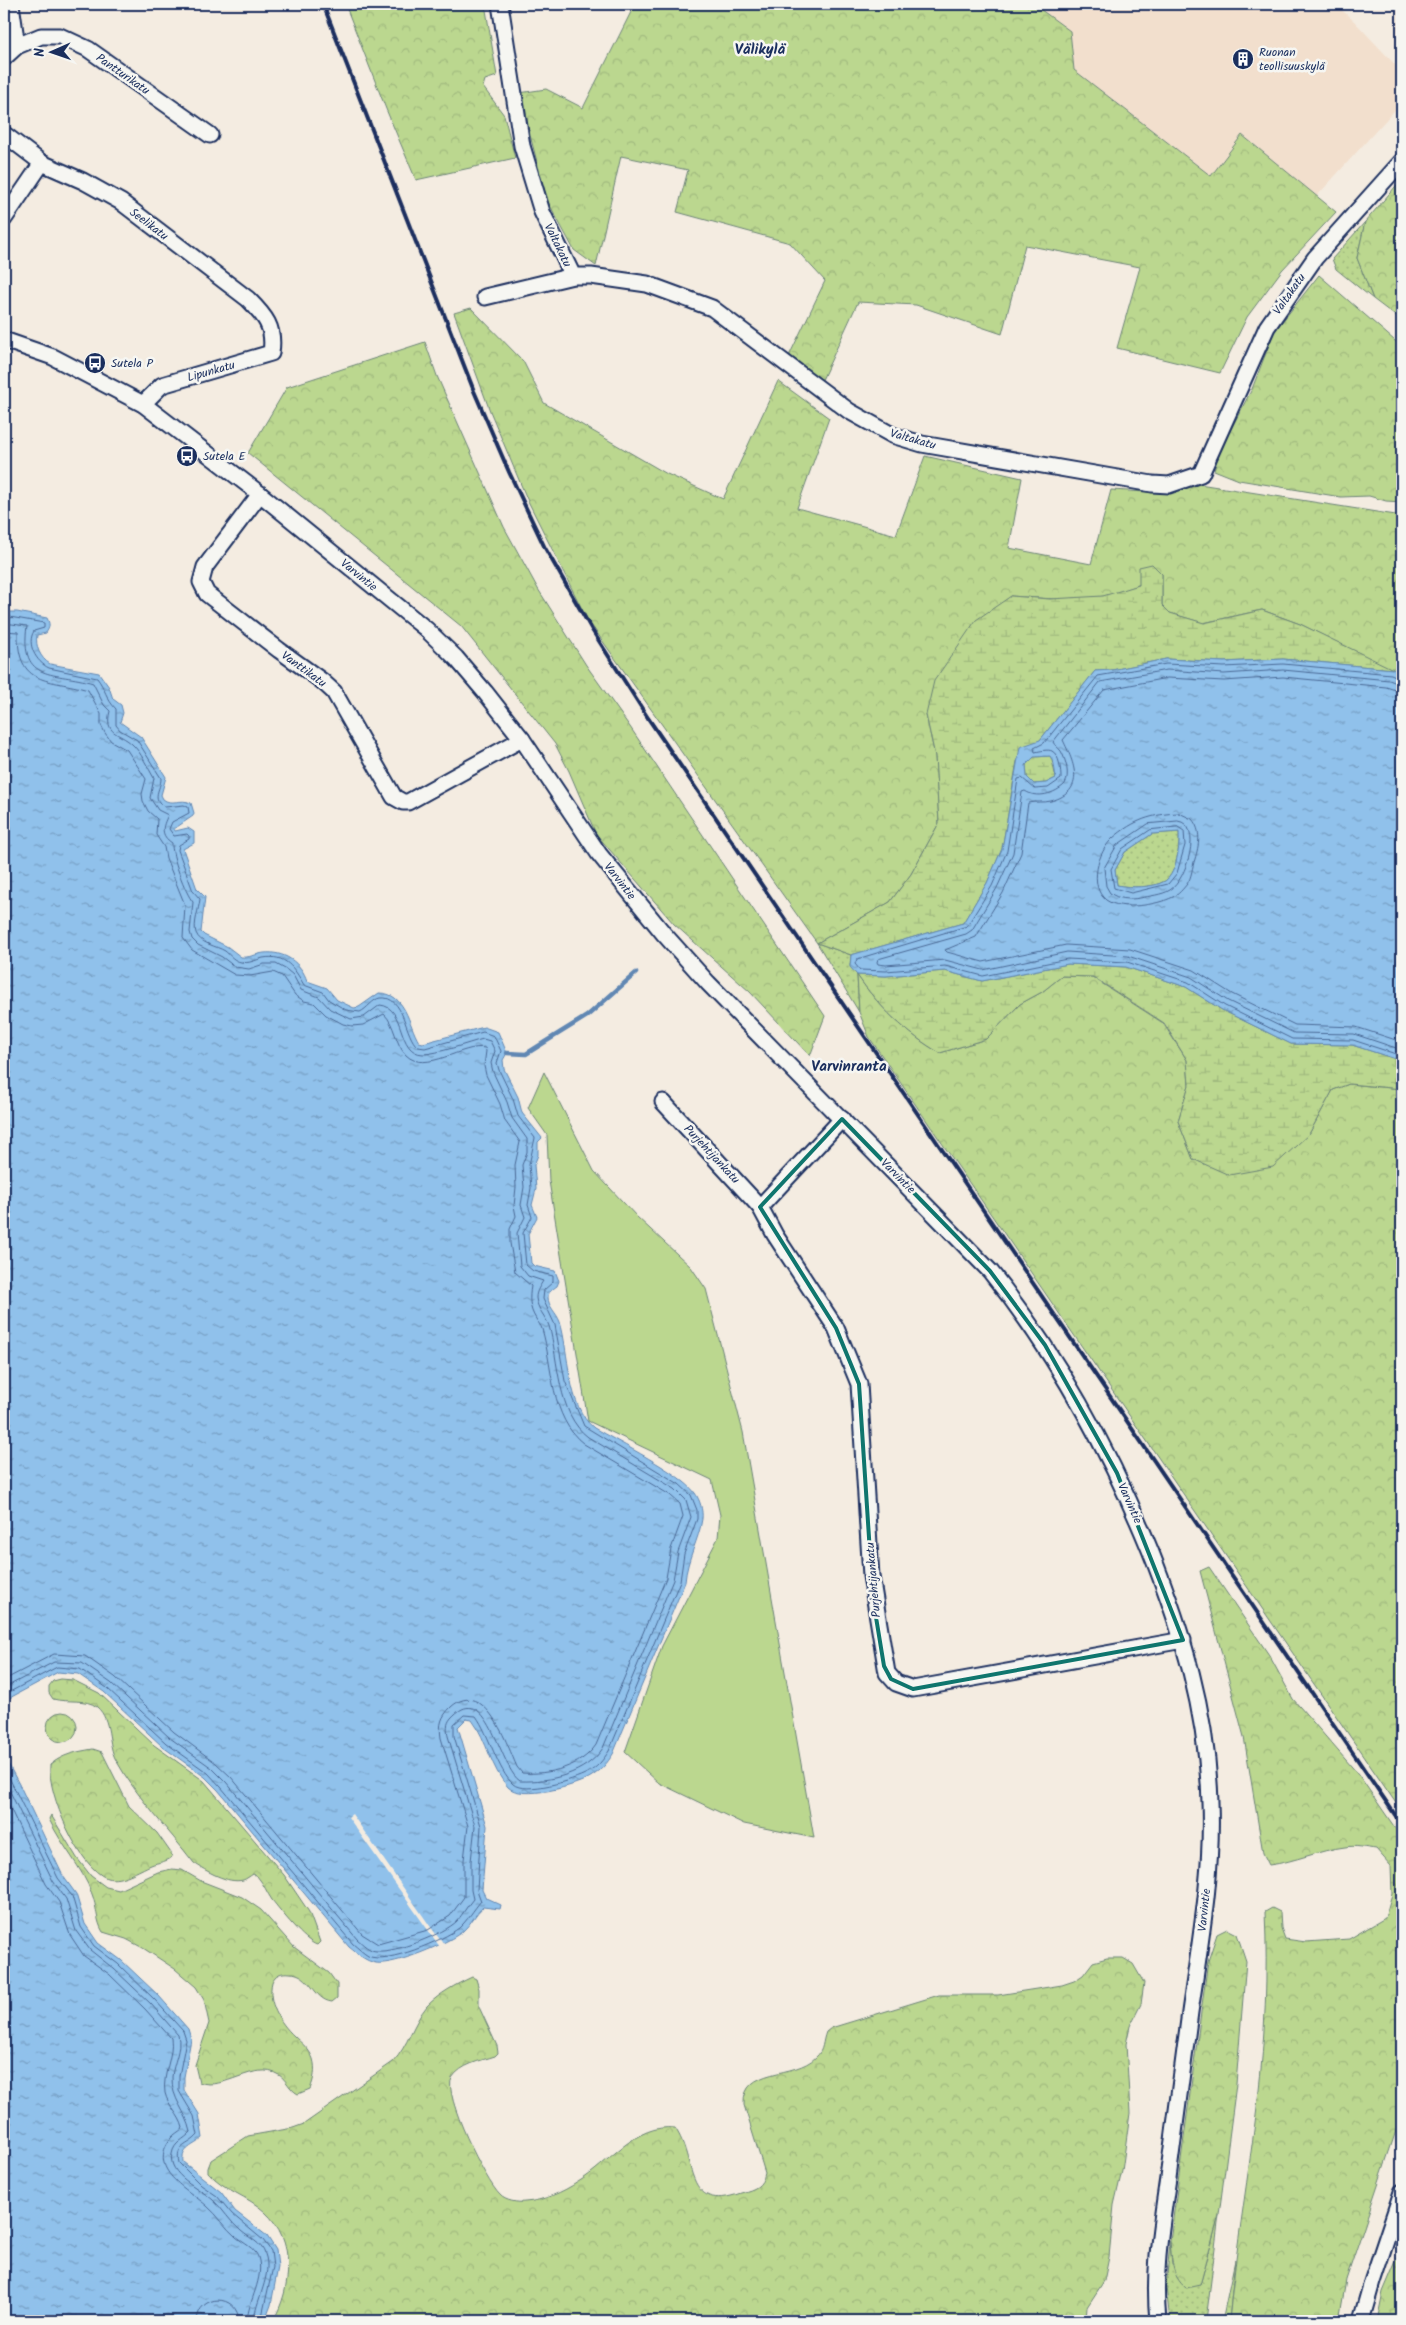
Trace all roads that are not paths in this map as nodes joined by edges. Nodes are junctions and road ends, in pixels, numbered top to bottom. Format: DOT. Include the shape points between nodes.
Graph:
graph roads {
  1 [pos="11,4"];
  2 [pos="500,4"];
  3 [pos="17,46"];
  4 [pos="4,58"];
  5 [pos="4,134"];
  6 [pos="210,135"];
  7 [pos="1402,161"];
  8 [pos="42,163"];
  9 [pos="4,218"];
  10 [pos="573,276"];
  11 [pos="485,297"];
  12 [pos="273,338"];
  13 [pos="4,340"];
  14 [pos="143,404"];
  15 [pos="260,494"];
  16 [pos="522,739"];
  17 [pos="663,1102"];
  18 [pos="842,1119"];
  19 [pos="760,1208"];
  20 [pos="1183,1640"];
  21 [pos="1402,2192"];
  22 [pos="1158,2321"];
  23 [pos="1361,2321"];
  1 -- 3 [label="street"];
  2 -- 10 [label="street, Valtakatu" via="522,146 542,212"];
  3 -- 4 [label="street, Pantturikatu"];
  3 -- 6 [label="street, Pantturikatu" via="41,36 60,36 88,49"];
  5 -- 8 [label="street, Seelikatu"];
  7 -- 10 [label="street, Valtakatu" via="1315,258 1266,327 1201,474 1169,485 922,444 892,435 849,411 712,308 647,284"];
  8 -- 9 [label="street"];
  8 -- 12 [label="street, Seelikatu" via="83,180 129,208 248,299 265,316"];
  10 -- 11 [label="street"];
  12 -- 14 [label="street, Lipunkatu" via="271,353 162,385"];
  13 -- 14 [label="street, Varvintie" via="60,360"];
  14 -- 15 [label="street, Varvintie"];
  15 -- 16 [label="street, Varvintie" via="426,629 467,672"];
  15 -- 16 [label="street, Vanttikatu" via="205,567 201,582 203,589 334,692 394,797 408,802"];
  16 -- 18 [label="street, Varvintie" via="599,854 664,934"];
  17 -- 19 [label="street, Purjehtijankatu"];
  18 -- 19 [label="street"];
  18 -- 20 [label="street, Varvintie" via="990,1271 1045,1345 1117,1473"];
  19 -- 20 [label="street, Purjehtijankatu" via="836,1328 859,1384 873,1599 884,1666 891,1679 913,1689"];
  20 -- 22 [label="street, Varvintie" via="1200,1708 1207,1753 1210,1804 1208,1859 1204,1910 1156,2262"];
  21 -- 23 [label="street"];
}
